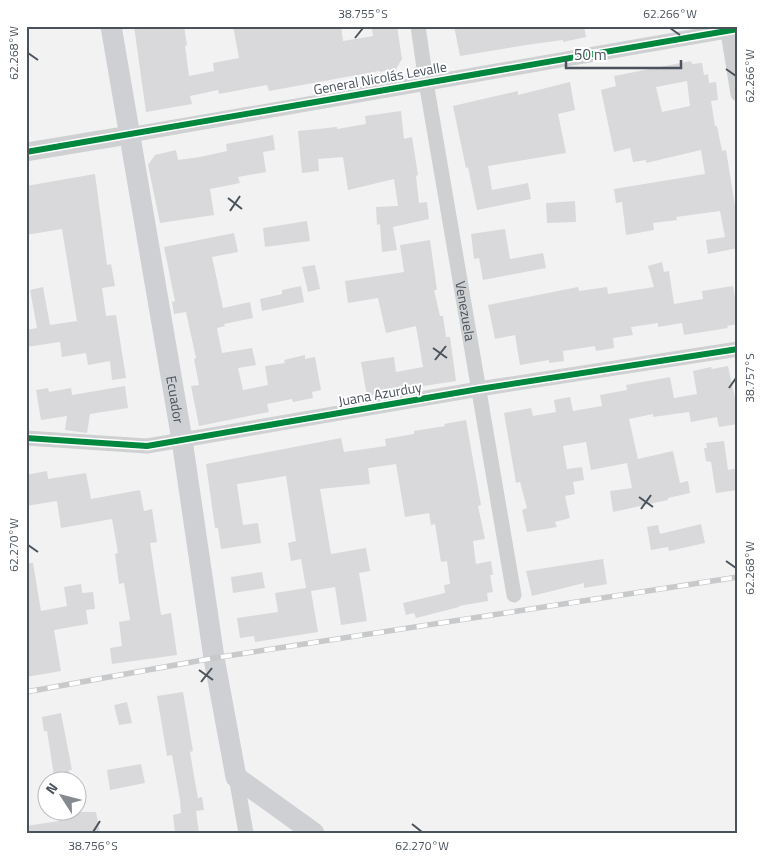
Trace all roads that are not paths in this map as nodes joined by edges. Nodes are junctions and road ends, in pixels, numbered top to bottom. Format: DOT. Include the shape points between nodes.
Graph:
graph roads {
  1 [pos="111,26"];
  2 [pos="418,26"];
  3 [pos="731,29"];
  4 [pos="426,82"];
  5 [pos="738,94"];
  6 [pos="129,135"];
  7 [pos="26,152"];
  8 [pos="738,349"];
  9 [pos="479,389"];
  10 [pos="26,438"];
  11 [pos="182,440"];
  12 [pos="514,595"];
  13 [pos="236,777"];
  14 [pos="246,833"];
  15 [pos="314,833"];
  1 -- 6 [label="main road, Ecuador"];
  2 -- 4 [label="street, Venezuela"];
  3 -- 4 [label="street, General Nicolás Levalle"];
  3 -- 5 [label="street"];
  4 -- 6 [label="street, General Nicolás Levalle"];
  4 -- 9 [label="street, Venezuela"];
  6 -- 7 [label="street, General Nicolás Levalle"];
  6 -- 11 [label="main road, Ecuador"];
  8 -- 9 [label="street, Juana Azurduy"];
  9 -- 11 [label="street, Juana Azurduy"];
  9 -- 12 [label="street, Venezuela"];
  10 -- 11 [label="street, Juana Azurduy" via="147,446"];
  11 -- 13 [label="main road, Ecuador" via="214,658"];
  13 -- 14 [label="street, Ecuador"];
  13 -- 15 [label="main road"];
}
